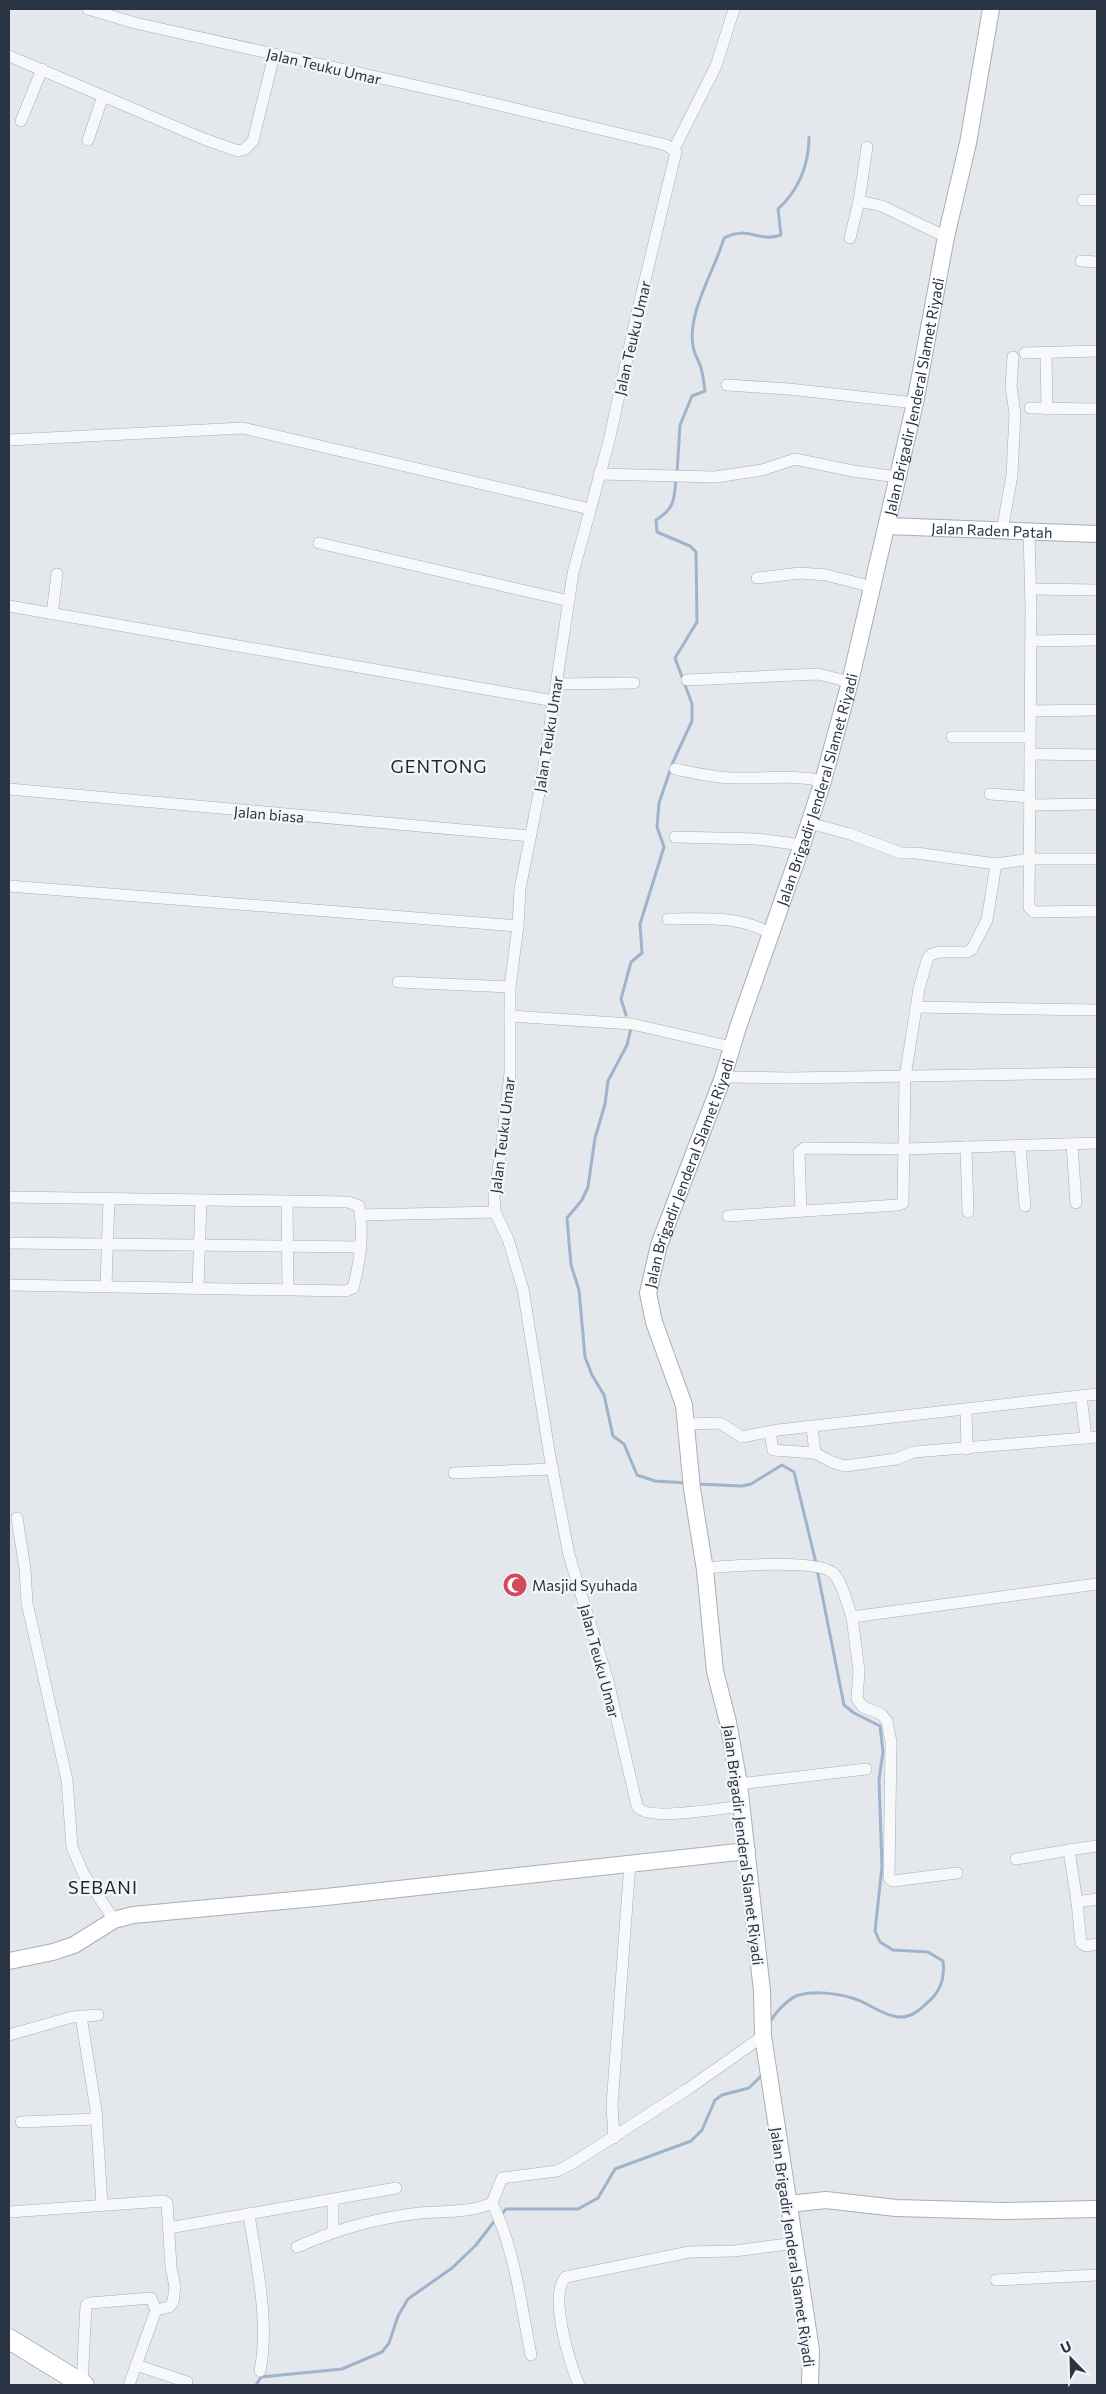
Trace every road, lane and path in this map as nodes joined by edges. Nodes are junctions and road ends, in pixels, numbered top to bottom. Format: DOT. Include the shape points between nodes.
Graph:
graph roads {
  1 [pos="88,9"];
  2 [pos="734,9"];
  3 [pos="990,9"];
  4 [pos="274,55"];
  5 [pos="9,56"];
  6 [pos="42,69"];
  7 [pos="102,96"];
  8 [pos="21,121"];
  9 [pos="88,140"];
  10 [pos="866,147"];
  11 [pos="674,149"];
  12 [pos="1083,200"];
  13 [pos="1097,200"];
  14 [pos="859,201"];
  15 [pos="946,236"];
  16 [pos="850,238"];
  17 [pos="1081,261"];
  18 [pos="1097,262"];
  19 [pos="1097,351"];
  20 [pos="1026,353"];
  21 [pos="1046,353"];
  22 [pos="1013,357"];
  23 [pos="727,385"];
  24 [pos="915,403"];
  25 [pos="1030,408"];
  26 [pos="1047,409"];
  27 [pos="1097,409"];
  28 [pos="9,440"];
  29 [pos="599,474"];
  30 [pos="897,477"];
  31 [pos="590,509"];
  32 [pos="887,526"];
  33 [pos="1002,531"];
  34 [pos="1029,533"];
  35 [pos="1097,534"];
  36 [pos="319,543"];
  37 [pos="57,574"];
  38 [pos="757,578"];
  39 [pos="873,587"];
  40 [pos="1031,589"];
  41 [pos="1097,590"];
  42 [pos="569,602"];
  43 [pos="9,606"];
  44 [pos="52,614"];
  45 [pos="1097,640"];
  46 [pos="1031,641"];
  47 [pos="687,680"];
  48 [pos="850,682"];
  49 [pos="634,683"];
  50 [pos="556,684"];
  51 [pos="554,702"];
  52 [pos="1097,710"];
  53 [pos="1030,711"];
  54 [pos="952,737"];
  55 [pos="1030,737"];
  56 [pos="1030,754"];
  57 [pos="1097,755"];
  58 [pos="675,769"];
  59 [pos="823,781"];
  60 [pos="9,789"];
  61 [pos="990,794"];
  62 [pos="1030,801"];
  63 [pos="1097,804"];
  64 [pos="809,823"];
  65 [pos="530,836"];
  66 [pos="675,837"];
  67 [pos="802,845"];
  68 [pos="1030,859"];
  69 [pos="1097,859"];
  70 [pos="996,864"];
  71 [pos="9,886"];
  72 [pos="1097,911"];
  73 [pos="668,919"];
  74 [pos="518,926"];
  75 [pos="771,934"];
  76 [pos="398,982"];
  77 [pos="510,987"];
  78 [pos="916,1007"];
  79 [pos="1097,1010"];
  80 [pos="510,1016"];
  81 [pos="732,1047"];
  82 [pos="1097,1073"];
  83 [pos="905,1076"];
  84 [pos="723,1077"];
  85 [pos="1097,1143"];
  86 [pos="1072,1144"];
  87 [pos="1020,1146"];
  88 [pos="966,1148"];
  89 [pos="905,1149"];
  90 [pos="9,1197"];
  91 [pos="109,1198"];
  92 [pos="201,1200"];
  93 [pos="288,1201"];
  94 [pos="1076,1203"];
  95 [pos="1025,1206"];
  96 [pos="801,1211"];
  97 [pos="495,1212"];
  98 [pos="968,1212"];
  99 [pos="361,1215"];
  100 [pos="728,1216"];
  101 [pos="9,1243"];
  102 [pos="107,1244"];
  103 [pos="199,1245"];
  104 [pos="288,1246"];
  105 [pos="360,1246"];
  106 [pos="9,1285"];
  107 [pos="106,1285"];
  108 [pos="198,1288"];
  109 [pos="288,1289"];
  110 [pos="1097,1394"];
  111 [pos="1081,1396"];
  112 [pos="966,1410"];
  113 [pos="686,1424"];
  114 [pos="812,1427"];
  115 [pos="770,1432"];
  116 [pos="1091,1437"];
  117 [pos="966,1449"];
  118 [pos="815,1453"];
  119 [pos="552,1469"];
  120 [pos="454,1473"];
  121 [pos="17,1518"];
  122 [pos="704,1568"];
  123 [pos="1097,1584"];
  124 [pos="852,1617"];
  125 [pos="866,1768"];
  126 [pos="739,1784"];
  127 [pos="741,1806"];
  128 [pos="1097,1846"];
  129 [pos="1069,1850"];
  130 [pos="746,1851"];
  131 [pos="1016,1859"];
  132 [pos="630,1863"];
  133 [pos="957,1873"];
  134 [pos="1097,1899"];
  135 [pos="1077,1902"];
  136 [pos="114,1920"];
  137 [pos="1097,1944"];
  138 [pos="9,1961"];
  139 [pos="98,2014"];
  140 [pos="81,2016"];
  141 [pos="9,2036"];
  142 [pos="763,2036"];
  143 [pos="97,2119"];
  144 [pos="20,2122"];
  145 [pos="614,2138"];
  146 [pos="396,2188"];
  147 [pos="333,2200"];
  148 [pos="789,2204"];
  149 [pos="102,2205"];
  150 [pos="494,2206"];
  151 [pos="1097,2209"];
  152 [pos="9,2212"];
  153 [pos="249,2214"];
  154 [pos="169,2228"];
  155 [pos="334,2231"];
  156 [pos="796,2242"];
  157 [pos="298,2247"];
  158 [pos="1097,2275"];
  159 [pos="996,2280"];
  160 [pos="156,2310"];
  161 [pos="9,2339"];
  162 [pos="531,2355"];
  163 [pos="136,2365"];
  164 [pos="260,2371"];
  165 [pos="187,2382"];
  166 [pos="83,2385"];
  167 [pos="129,2385"];
  168 [pos="579,2385"];
  169 [pos="810,2385"];
  1 -- 4 [label="street, Jalan Teuku Umar"];
  2 -- 11 [label="street" via="716,66"];
  3 -- 15 [label="main road, Jalan Brigadir Jenderal Slamet Riyadi" via="968,143"];
  4 -- 7 [label="street" via="254,141 246,149 238,151"];
  4 -- 11 [label="street, Jalan Teuku Umar" via="453,94"];
  5 -- 6 [label="street"];
  6 -- 7 [label="street"];
  6 -- 8 [label="street"];
  7 -- 9 [label="street"];
  10 -- 14 [label="street"];
  11 -- 29 [label="street, Jalan Teuku Umar" via="676,156"];
  12 -- 13 [label="street"];
  14 -- 15 [label="street" via="882,206"];
  14 -- 16 [label="street"];
  15 -- 24 [label="main road, Jalan Brigadir Jenderal Slamet Riyadi"];
  17 -- 18 [label="street"];
  19 -- 21 [label="street"];
  20 -- 21 [label="street"];
  21 -- 26 [label="street"];
  22 -- 33 [label="street" via="1012,475"];
  23 -- 24 [label="street"];
  24 -- 30 [label="main road, Jalan Brigadir Jenderal Slamet Riyadi"];
  25 -- 26 [label="street"];
  26 -- 27 [label="street"];
  28 -- 31 [label="street" via="243,428"];
  29 -- 30 [label="street" via="733,475 795,459"];
  29 -- 31 [label="street, Jalan Teuku Umar"];
  30 -- 32 [label="main road, Jalan Brigadir Jenderal Slamet Riyadi"];
  31 -- 42 [label="street, Jalan Teuku Umar"];
  32 -- 33 [label="main road, Jalan Raden Patah"];
  32 -- 39 [label="main road, Jalan Brigadir Jenderal Slamet Riyadi"];
  33 -- 34 [label="main road, Jalan Raden Patah"];
  34 -- 35 [label="main road, Jalan Raden Patah"];
  34 -- 40 [label="street"];
  36 -- 42 [label="street"];
  37 -- 44 [label="street"];
  38 -- 39 [label="street" via="800,573 826,575"];
  39 -- 48 [label="main road, Jalan Brigadir Jenderal Slamet Riyadi"];
  40 -- 41 [label="street"];
  40 -- 46 [label="street"];
  42 -- 50 [label="street, Jalan Teuku Umar"];
  43 -- 44 [label="street"];
  44 -- 51 [label="street"];
  45 -- 46 [label="street"];
  46 -- 53 [label="street"];
  47 -- 48 [label="street" via="818,674"];
  48 -- 59 [label="main road, Jalan Brigadir Jenderal Slamet Riyadi"];
  49 -- 50 [label="street"];
  50 -- 51 [label="street, Jalan Teuku Umar"];
  51 -- 65 [label="street, Jalan Teuku Umar"];
  52 -- 53 [label="street"];
  53 -- 55 [label="street"];
  54 -- 55 [label="street"];
  55 -- 56 [label="street"];
  56 -- 57 [label="street"];
  56 -- 62 [label="street"];
  58 -- 59 [label="street" via="705,776 800,776"];
  59 -- 64 [label="main road, Jalan Brigadir Jenderal Slamet Riyadi"];
  60 -- 65 [label="street, Jalan biasa"];
  61 -- 62 [label="street"];
  62 -- 63 [label="street"];
  62 -- 68 [label="street"];
  64 -- 67 [label="main road, Jalan Brigadir Jenderal Slamet Riyadi"];
  64 -- 70 [label="street" via="901,853"];
  65 -- 74 [label="street, Jalan Teuku Umar" via="520,889"];
  66 -- 67 [label="street" via="749,838"];
  67 -- 75 [label="main road, Jalan Brigadir Jenderal Slamet Riyadi"];
  68 -- 69 [label="street"];
  68 -- 70 [label="street"];
  68 -- 72 [label="street" via="1030,910"];
  70 -- 78 [label="street" via="987,920 974,946 967,952 944,951 930,955"];
  71 -- 74 [label="street"];
  73 -- 75 [label="street" via="723,918 756,925"];
  74 -- 77 [label="street, Jalan Teuku Umar"];
  75 -- 81 [label="main road, Jalan Brigadir Jenderal Slamet Riyadi"];
  76 -- 77 [label="street"];
  77 -- 80 [label="street, Jalan Teuku Umar"];
  78 -- 79 [label="street"];
  78 -- 83 [label="street"];
  80 -- 81 [label="street" via="632,1024"];
  80 -- 97 [label="street, Jalan Teuku Umar" via="510,1073 494,1186"];
  81 -- 84 [label="main road, Jalan Brigadir Jenderal Slamet Riyadi"];
  82 -- 83 [label="street"];
  83 -- 84 [label="street"];
  83 -- 89 [label="street"];
  84 -- 113 [label="main road, Jalan Brigadir Jenderal Slamet Riyadi" via="659,1245 648,1293 654,1322 682,1394"];
  85 -- 86 [label="street"];
  86 -- 87 [label="street"];
  86 -- 94 [label="street"];
  87 -- 88 [label="street"];
  87 -- 95 [label="street"];
  88 -- 89 [label="street"];
  88 -- 98 [label="street"];
  89 -- 96 [label="street" via="903,1203"];
  89 -- 96 [label="street" via="801,1149"];
  90 -- 91 [label="street"];
  91 -- 92 [label="street"];
  91 -- 102 [label="street"];
  92 -- 93 [label="street"];
  92 -- 103 [label="street"];
  93 -- 99 [label="street" via="348,1202 359,1206"];
  93 -- 104 [label="street"];
  96 -- 100 [label="street"];
  97 -- 99 [label="street"];
  97 -- 119 [label="street, Jalan Teuku Umar" via="508,1239 523,1289"];
  99 -- 105 [label="street"];
  101 -- 102 [label="street"];
  102 -- 103 [label="street"];
  102 -- 107 [label="street"];
  103 -- 104 [label="street"];
  103 -- 108 [label="street"];
  104 -- 105 [label="street"];
  104 -- 109 [label="street"];
  105 -- 109 [label="street" via="353,1288 346,1291"];
  106 -- 107 [label="street"];
  107 -- 108 [label="street"];
  108 -- 109 [label="street"];
  110 -- 111 [label="street"];
  111 -- 112 [label="street"];
  111 -- 116 [label="street"];
  112 -- 114 [label="street"];
  112 -- 117 [label="street"];
  113 -- 115 [label="street" via="720,1424 742,1438"];
  113 -- 122 [label="main road, Jalan Brigadir Jenderal Slamet Riyadi"];
  114 -- 115 [label="street"];
  114 -- 118 [label="street"];
  115 -- 118 [label="street" via="773,1450"];
  116 -- 117 [label="street"];
  117 -- 118 [label="street" via="914,1452 896,1459 845,1466"];
  119 -- 120 [label="street"];
  119 -- 127 [label="street, Jalan Teuku Umar" via="569,1555 608,1681 639,1810 691,1813"];
  121 -- 136 [label="street" via="25,1568 26,1603 67,1780 72,1847 87,1880"];
  122 -- 124 [label="street" via="759,1564 825,1567 838,1578"];
  122 -- 126 [label="main road, Jalan Brigadir Jenderal Slamet Riyadi" via="715,1670"];
  123 -- 124 [label="street"];
  124 -- 133 [label="street" via="859,1671 857,1699 862,1707 881,1714 887,1721 891,1742 889,1878 893,1881"];
  125 -- 126 [label="street"];
  126 -- 127 [label="main road, Jalan Brigadir Jenderal Slamet Riyadi"];
  127 -- 130 [label="main road, Jalan Brigadir Jenderal Slamet Riyadi"];
  128 -- 129 [label="street"];
  129 -- 131 [label="street"];
  129 -- 135 [label="street"];
  130 -- 132 [label="main road"];
  130 -- 142 [label="main road, Jalan Brigadir Jenderal Slamet Riyadi" via="762,1991"];
  132 -- 136 [label="main road" via="133,1915"];
  132 -- 145 [label="street" via="612,2095"];
  134 -- 135 [label="street"];
  135 -- 137 [label="street" via="1081,1943 1086,1946"];
  136 -- 138 [label="main road" via="74,1945"];
  139 -- 140 [label="street"];
  140 -- 141 [label="street"];
  140 -- 143 [label="street"];
  142 -- 145 [label="street"];
  142 -- 148 [label="main road, Jalan Brigadir Jenderal Slamet Riyadi"];
  143 -- 144 [label="street"];
  143 -- 149 [label="street"];
  145 -- 150 [label="street" via="557,2171 502,2178"];
  146 -- 147 [label="street"];
  147 -- 153 [label="street"];
  147 -- 155 [label="street"];
  148 -- 151 [label="main road" via="826,2200 896,2208"];
  148 -- 156 [label="main road, Jalan Brigadir Jenderal Slamet Riyadi"];
  149 -- 152 [label="street"];
  149 -- 154 [label="street" via="165,2201"];
  150 -- 155 [label="street" via="372,2220"];
  150 -- 162 [label="street" via="511,2256"];
  153 -- 154 [label="street"];
  153 -- 164 [label="street" via="263,2329"];
  154 -- 160 [label="street" via="174,2297 169,2307"];
  155 -- 157 [label="street"];
  156 -- 168 [label="street" via="734,2251 690,2252 566,2277 560,2288 560,2312 573,2373"];
  156 -- 169 [label="main road, Jalan Brigadir Jenderal Slamet Riyadi" via="811,2350"];
  158 -- 159 [label="street"];
  160 -- 163 [label="street"];
  160 -- 166 [label="street" via="151,2298 86,2306"];
  161 -- 166 [label="highway"];
  163 -- 165 [label="street"];
  163 -- 167 [label="street"];
}
